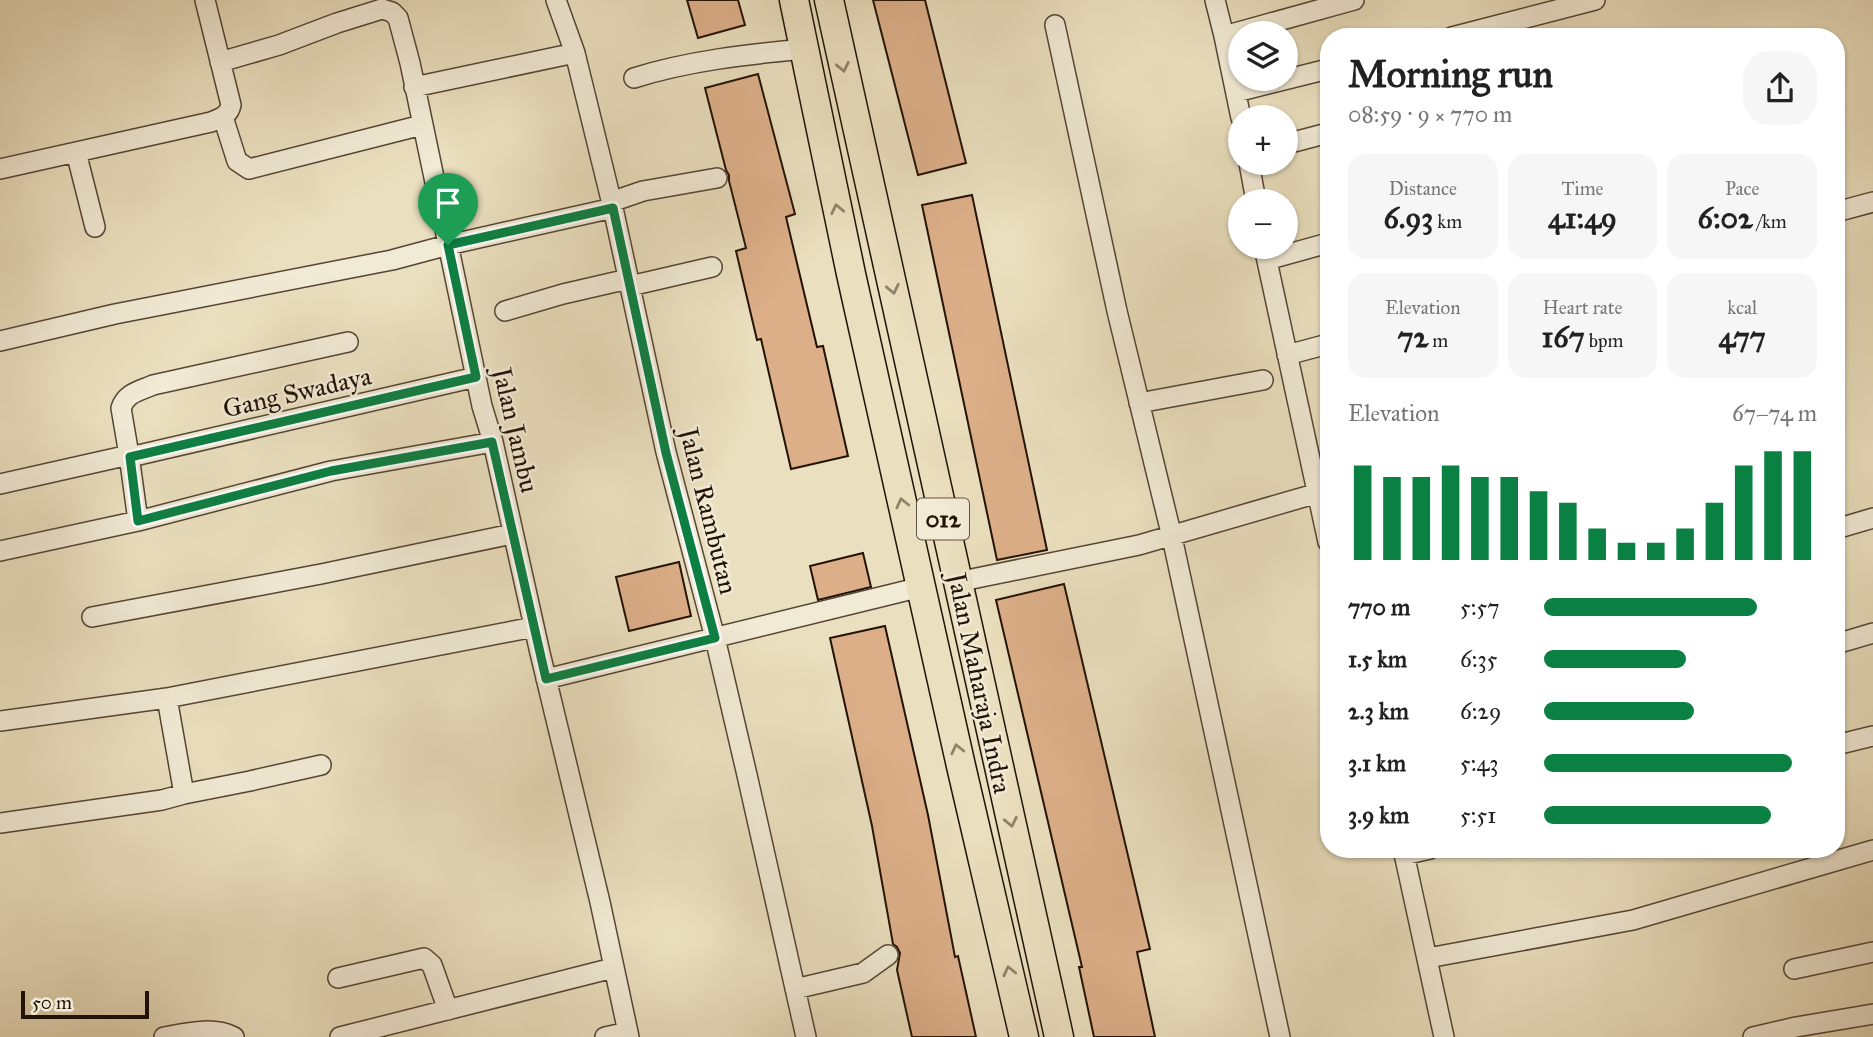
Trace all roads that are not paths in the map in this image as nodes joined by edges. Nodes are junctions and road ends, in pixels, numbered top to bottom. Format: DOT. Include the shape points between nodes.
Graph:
graph roads {
  1 [pos="205,0"];
  2 [pos="556,0"];
  3 [pos="794,0"];
  4 [pos="829,0"];
  5 [pos="1215,0"];
  6 [pos="1354,0"];
  7 [pos="1595,0"];
  8 [pos="1055,25"];
  9 [pos="1487,28"];
  10 [pos="1224,36"];
  11 [pos="805,49"];
  12 [pos="575,53"];
  13 [pos="220,62"];
  14 [pos="1320,71"];
  15 [pos="634,78"];
  16 [pos="414,87"];
  17 [pos="1236,92"];
  18 [pos="1238,105"];
  19 [pos="853,108"];
  20 [pos="817,116"];
  21 [pos="223,117"];
  22 [pos="422,125"];
  23 [pos="1320,134"];
  24 [pos="1298,141"];
  25 [pos="76,152"];
  26 [pos="0,169"];
  27 [pos="717,178"];
  28 [pos="1873,202"];
  29 [pos="612,205"];
  30 [pos="1845,210"];
  31 [pos="95,227"];
  32 [pos="1320,244"];
  33 [pos="448,245"];
  34 [pos="1298,248"];
  35 [pos="1267,259"];
  36 [pos="712,267"];
  37 [pos="629,282"];
  38 [pos="505,311"];
  39 [pos="0,341"];
  40 [pos="348,342"];
  41 [pos="1320,346"];
  42 [pos="1287,355"];
  43 [pos="476,377"];
  44 [pos="1263,380"];
  45 [pos="1139,403"];
  46 [pos="492,442"];
  47 [pos="130,456"];
  48 [pos="1320,480"];
  49 [pos="0,484"];
  50 [pos="1320,492"];
  51 [pos="1873,518"];
  52 [pos="138,521"];
  53 [pos="1845,526"];
  54 [pos="512,534"];
  55 [pos="1172,537"];
  56 [pos="0,551"];
  57 [pos="957,582"];
  58 [pos="921,587"];
  59 [pos="92,617"];
  60 [pos="534,627"];
  61 [pos="1873,633"];
  62 [pos="715,638"];
  63 [pos="1845,641"];
  64 [pos="546,679"];
  65 [pos="167,698"];
  66 [pos="0,721"];
  67 [pos="1873,736"];
  68 [pos="1845,743"];
  69 [pos="321,765"];
  70 [pos="184,794"];
  71 [pos="0,823"];
  72 [pos="1873,850"];
  73 [pos="1405,858"];
  74 [pos="1873,952"];
  75 [pos="888,955"];
  76 [pos="1428,958"];
  77 [pos="614,968"];
  78 [pos="1794,970"];
  79 [pos="338,978"];
  80 [pos="795,989"];
  81 [pos="448,1010"];
  82 [pos="1873,1014"];
  83 [pos="629,1035"];
  84 [pos="164,1037"];
  85 [pos="234,1037"];
  86 [pos="340,1037"];
  87 [pos="604,1037"];
  88 [pos="806,1037"];
  89 [pos="1024,1037"];
  90 [pos="1059,1037"];
  91 [pos="1280,1037"];
  92 [pos="1444,1037"];
  93 [pos="1753,1037"];
  1 -- 13 [label="street"];
  2 -- 12 [label="street, Jalan Rambutan"];
  3 -- 11 [label="highway, Jalan Maharaja Indra / 012"];
  4 -- 19 [label="highway, Jalan Maharaja Indra / 012, one-way"];
  5 -- 10 [label="street"];
  6 -- 10 [label="street"];
  7 -- 9 [label="street"];
  8 -- 45 [label="street"];
  10 -- 17 [label="street"];
  11 -- 15 [label="street" via="654,71"];
  11 -- 20 [label="highway, Jalan Maharaja Indra / 012"];
  12 -- 16 [label="street"];
  12 -- 29 [label="street, Jalan Rambutan"];
  13 -- 16 [label="street, Jalan Jambu" via="383,9 398,18"];
  13 -- 21 [label="street" via="231,104"];
  14 -- 17 [label="street"];
  16 -- 22 [label="street, Jalan Jambu"];
  17 -- 18 [label="street"];
  19 -- 20 [label="highway"];
  19 -- 57 [label="highway, Jalan Maharaja Indra / 012, one-way"];
  58 -- 20 [label="highway, Jalan Maharaja Indra / 012, one-way"];
  21 -- 22 [label="street" via="237,161 249,169"];
  21 -- 25 [label="street"];
  22 -- 33 [label="street, Jalan Jambu"];
  23 -- 24 [label="street"];
  25 -- 26 [label="street"];
  25 -- 31 [label="street"];
  27 -- 29 [label="street" via="643,191"];
  28 -- 30 [label="street"];
  29 -- 33 [label="street"];
  29 -- 37 [label="street, Jalan Rambutan"];
  32 -- 34 [label="street"];
  33 -- 39 [label="street"];
  33 -- 43 [label="street, Jalan Jambu"];
  35 -- 42 [label="street"];
  36 -- 37 [label="street"];
  37 -- 38 [label="street"];
  37 -- 62 [label="street, Jalan Rambutan" via="666,453"];
  40 -- 47 [label="street" via="153,385 130,395 121,408"];
  41 -- 42 [label="street"];
  42 -- 48 [label="street"];
  43 -- 46 [label="street, Jalan Jambu"];
  43 -- 47 [label="street, Gang Swadaya"];
  44 -- 45 [label="street"];
  45 -- 55 [label="street"];
  46 -- 52 [label="street" via="331,471"];
  46 -- 54 [label="street, Jalan Jambu"];
  47 -- 49 [label="street, Gang Swadaya"];
  47 -- 52 [label="street"];
  50 -- 55 [label="street"];
  51 -- 53 [label="street"];
  52 -- 56 [label="street"];
  54 -- 59 [label="street"];
  54 -- 60 [label="street, Jalan Jambu"];
  55 -- 57 [label="street"];
  55 -- 91 [label="street"];
  57 -- 90 [label="highway, Jalan Maharaja Indra / 012, one-way"];
  58 -- 62 [label="street"];
  89 -- 58 [label="highway, Jalan Maharaja Indra / 012, one-way"];
  60 -- 64 [label="street, Jalan Jambu"];
  60 -- 65 [label="street"];
  61 -- 63 [label="street"];
  62 -- 64 [label="street"];
  62 -- 80 [label="street, Jalan Rambutan"];
  64 -- 77 [label="street, Jalan Jambu"];
  65 -- 66 [label="street"];
  65 -- 70 [label="street"];
  67 -- 68 [label="street"];
  69 -- 70 [label="street"];
  70 -- 71 [label="street"];
  72 -- 76 [label="street" via="1633,920"];
  73 -- 76 [label="street"];
  74 -- 78 [label="street"];
  75 -- 80 [label="street" via="863,973"];
  76 -- 92 [label="street"];
  77 -- 81 [label="street"];
  77 -- 83 [label="street, Jalan Jambu"];
  79 -- 81 [label="street" via="424,958 432,965"];
  80 -- 88 [label="street, Jalan Rambutan"];
  81 -- 86 [label="street"];
  82 -- 93 [label="street"];
  83 -- 87 [label="street"];
  84 -- 85 [label="street" via="195,1032"];
}
